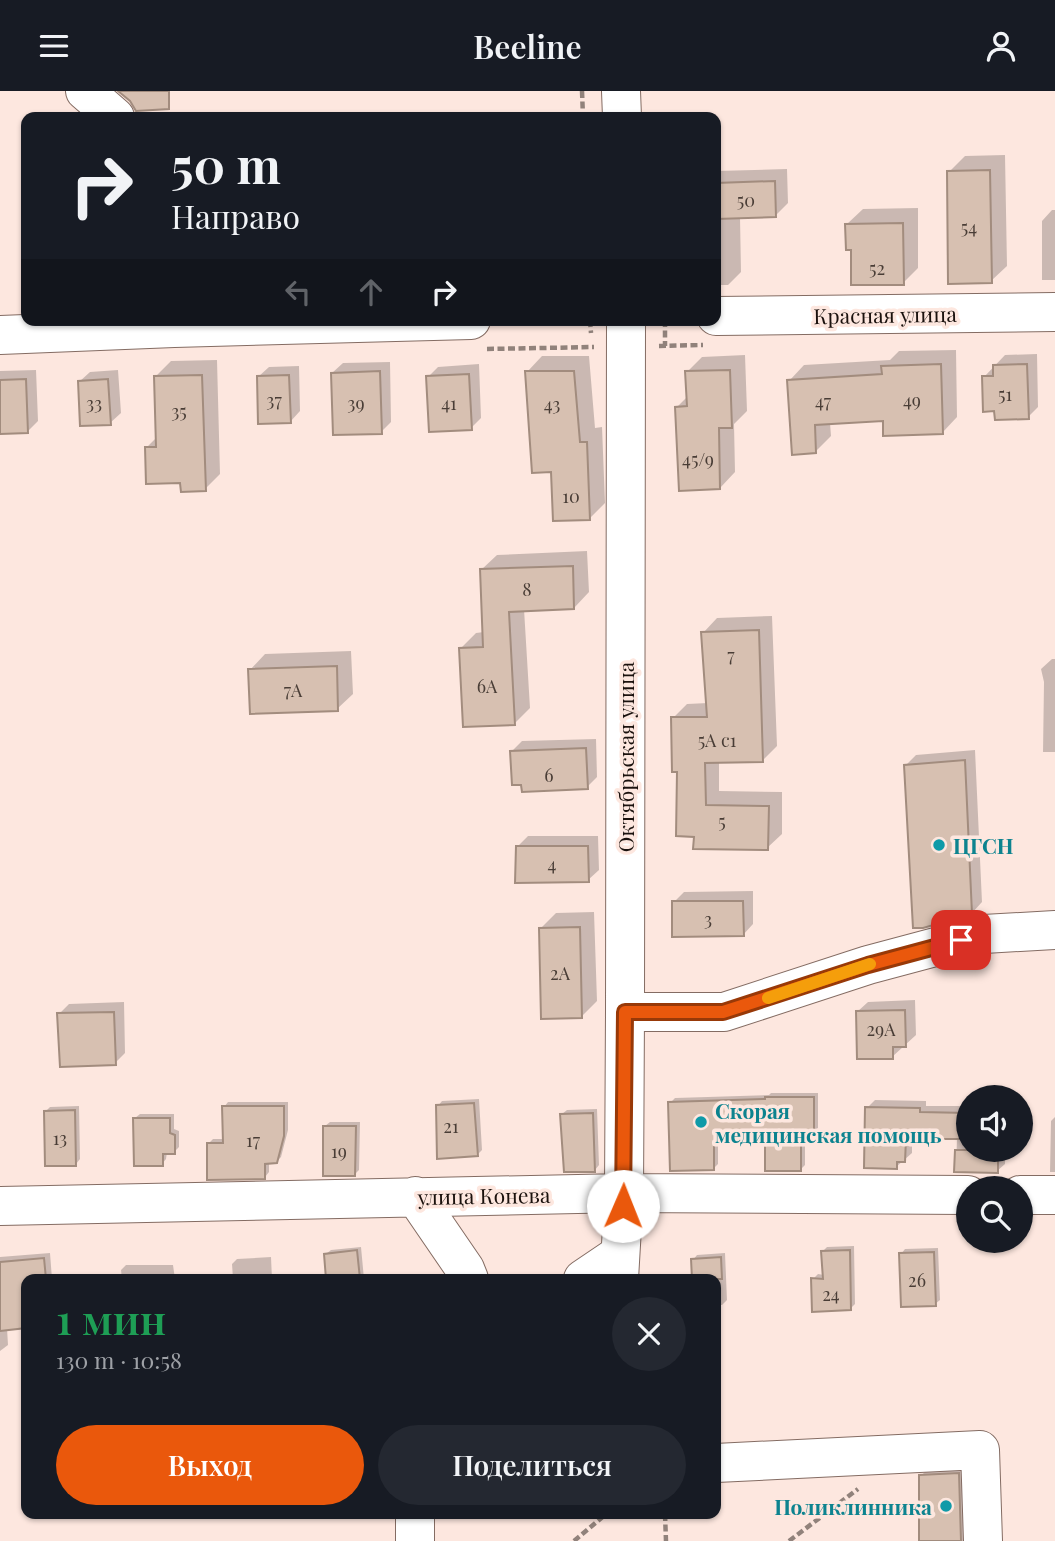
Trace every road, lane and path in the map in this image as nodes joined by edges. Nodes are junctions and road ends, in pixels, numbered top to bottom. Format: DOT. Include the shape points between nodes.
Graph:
graph roads {
  1 [pos="85,91"];
  2 [pos="582,91"];
  3 [pos="621,91"];
  4 [pos="109,112"];
  5 [pos="583,112"];
  6 [pos="621,112"];
  7 [pos="1055,312"];
  8 [pos="721,316"];
  9 [pos="142,326"];
  10 [pos="626,326"];
  11 [pos="664,326"];
  12 [pos="0,335"];
  13 [pos="664,346"];
  14 [pos="1055,930"];
  15 [pos="625,1012"];
  16 [pos="624,1193"];
  17 [pos="956,1195"];
  18 [pos="1033,1195"];
  19 [pos="1055,1195"];
  20 [pos="415,1196"];
  21 [pos="0,1206"];
  22 [pos="619,1267"];
  23 [pos="471,1274"];
  24 [pos="598,1274"];
  25 [pos="721,1463"];
  26 [pos="862,1486"];
  27 [pos="415,1519"];
  28 [pos="600,1519"];
  29 [pos="665,1519"];
  30 [pos="415,1541"];
  31 [pos="574,1541"];
  32 [pos="666,1541"];
  33 [pos="789,1541"];
  34 [pos="983,1541"];
  1 -- 4 [label="street"];
  2 -- 5 [label="path"];
  3 -- 6 [label="street"];
  7 -- 8 [label="street, Красная улица"];
  9 -- 12 [label="street"];
  10 -- 15 [label="street, Октябрьская улица"];
  11 -- 13 [label="path"];
  14 -- 15 [label="street" via="984,934 868,965 723,1012"];
  15 -- 16 [label="street, Октябрьская улица"];
  16 -- 17 [label="street, улица Конева"];
  16 -- 20 [label="street, улица Конева"];
  16 -- 22 [label="street, Октябрьская улица"];
  18 -- 19 [label="street"];
  20 -- 21 [label="street, улица Конева"];
  20 -- 23 [label="street"];
  22 -- 24 [label="street"];
  25 -- 34 [label="street" via="980,1450"];
  26 -- 33 [label="path"];
  27 -- 30 [label="street"];
  28 -- 31 [label="path"];
  29 -- 32 [label="path"];
}
